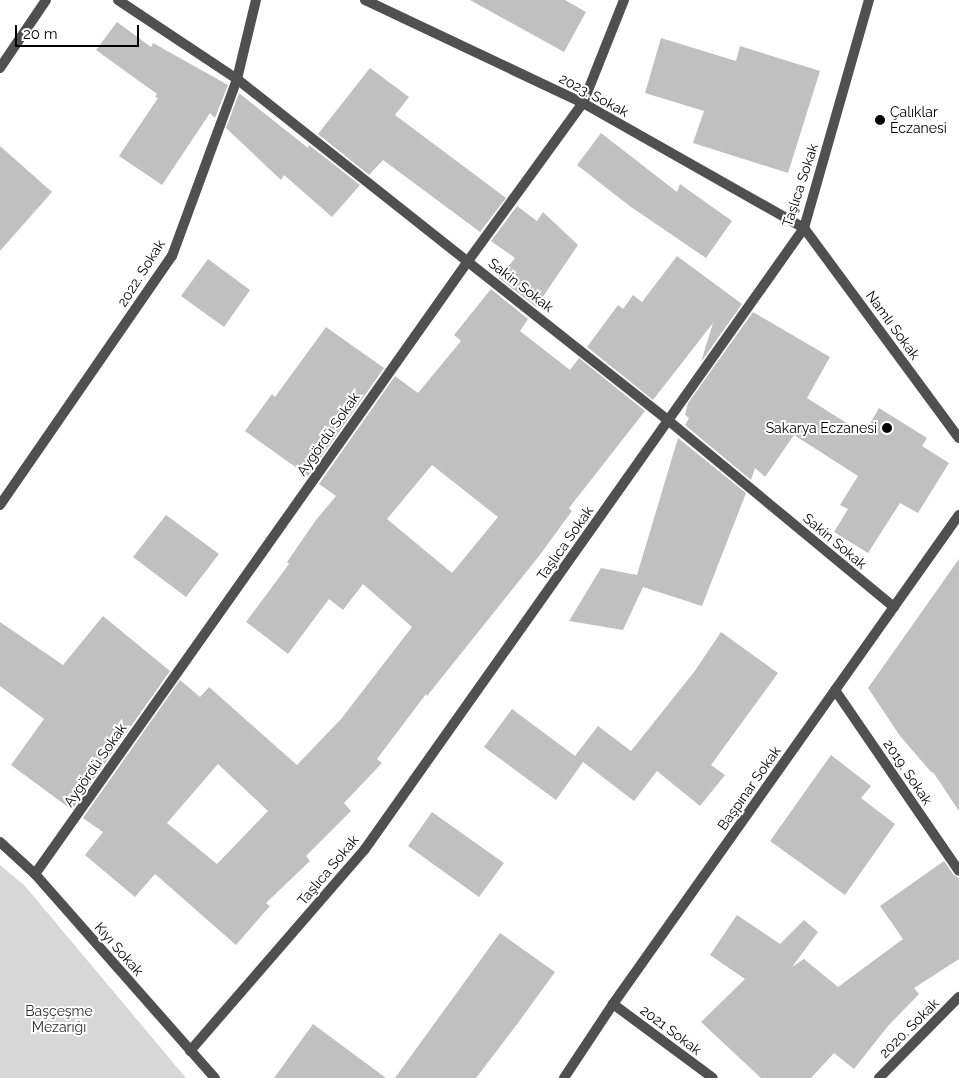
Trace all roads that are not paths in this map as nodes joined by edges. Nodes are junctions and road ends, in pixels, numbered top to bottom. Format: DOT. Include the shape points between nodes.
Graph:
graph roads {
  1 [pos="46,0"];
  2 [pos="118,0"];
  3 [pos="256,0"];
  4 [pos="365,0"];
  5 [pos="624,0"];
  6 [pos="869,0"];
  7 [pos="0,68"];
  8 [pos="237,79"];
  9 [pos="583,103"];
  10 [pos="804,228"];
  11 [pos="468,261"];
  12 [pos="669,421"];
  13 [pos="959,438"];
  14 [pos="0,505"];
  15 [pos="959,515"];
  16 [pos="894,607"];
  17 [pos="835,690"];
  18 [pos="0,842"];
  19 [pos="959,871"];
  20 [pos="35,874"];
  21 [pos="959,998"];
  22 [pos="613,1004"];
  23 [pos="190,1051"];
  24 [pos="215,1078"];
  25 [pos="564,1078"];
  26 [pos="713,1078"];
  27 [pos="880,1078"];
  1 -- 7 [label="street"];
  2 -- 8 [label="street, Sakin Sokak"];
  3 -- 8 [label="street, 2022. Sokak"];
  4 -- 9 [label="street, 2023. Sokak"];
  5 -- 9 [label="street, Aygördü Sokak"];
  6 -- 10 [label="street, Taşlıca Sokak"];
  8 -- 11 [label="street, Sakin Sokak"];
  8 -- 14 [label="street, 2022. Sokak" via="172,256"];
  9 -- 10 [label="street, 2023. Sokak"];
  9 -- 11 [label="street, Aygördü Sokak"];
  10 -- 12 [label="street, Taşlıca Sokak"];
  10 -- 13 [label="street, Namlı Sokak"];
  11 -- 12 [label="street, Sakin Sokak"];
  11 -- 20 [label="street, Aygördü Sokak"];
  12 -- 16 [label="street, Sakin Sokak"];
  12 -- 23 [label="street, Taşlıca Sokak" via="365,849"];
  15 -- 16 [label="street, Başpınar Sokak"];
  16 -- 17 [label="street, Başpınar Sokak"];
  17 -- 19 [label="street, 2019. Sokak"];
  17 -- 22 [label="street, Başpınar Sokak"];
  18 -- 20 [label="street, Kıyı Sokak"];
  20 -- 23 [label="street, Kıyı Sokak"];
  21 -- 27 [label="street, 2020. Sokak"];
  22 -- 25 [label="street, Başpınar Sokak"];
  22 -- 26 [label="street, 2021 Sokak"];
  23 -- 24 [label="street, Kıyı Sokak"];
}
